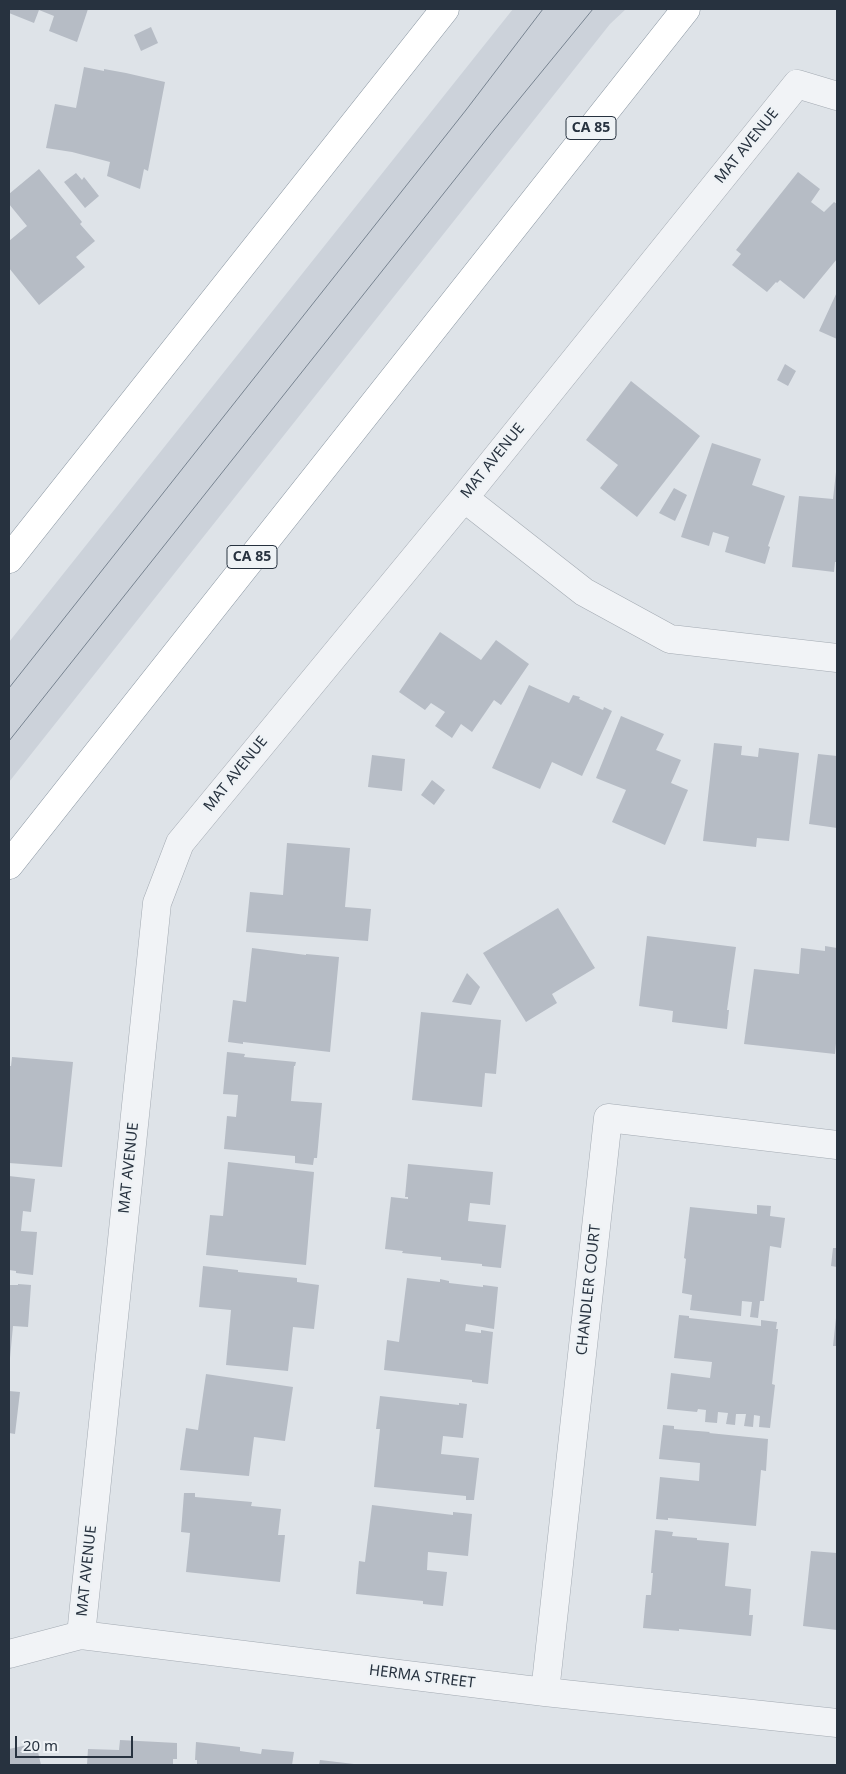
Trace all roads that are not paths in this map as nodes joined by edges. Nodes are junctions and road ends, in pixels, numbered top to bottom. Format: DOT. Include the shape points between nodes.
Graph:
graph roads {
  1 [pos="445,9"];
  2 [pos="686,9"];
  3 [pos="837,96"];
  4 [pos="464,498"];
  5 [pos="9,559"];
  6 [pos="837,658"];
  7 [pos="9,866"];
  8 [pos="837,1145"];
  9 [pos="80,1635"];
  10 [pos="9,1654"];
  11 [pos="545,1692"];
  12 [pos="837,1723"];
  1 -- 5 [label="highway"];
  2 -- 7 [label="highway, CA 85"];
  3 -- 4 [label="street, MAT AVENUE" via="797,84"];
  4 -- 6 [label="street" via="584,592 670,639"];
  4 -- 9 [label="street, MAT AVENUE" via="180,843 157,903"];
  8 -- 11 [label="street, CHANDLER COURT" via="608,1118"];
  9 -- 10 [label="street, HERMA STREET"];
  9 -- 11 [label="street, HERMA STREET"];
  11 -- 12 [label="street, HERMA STREET"];
}
